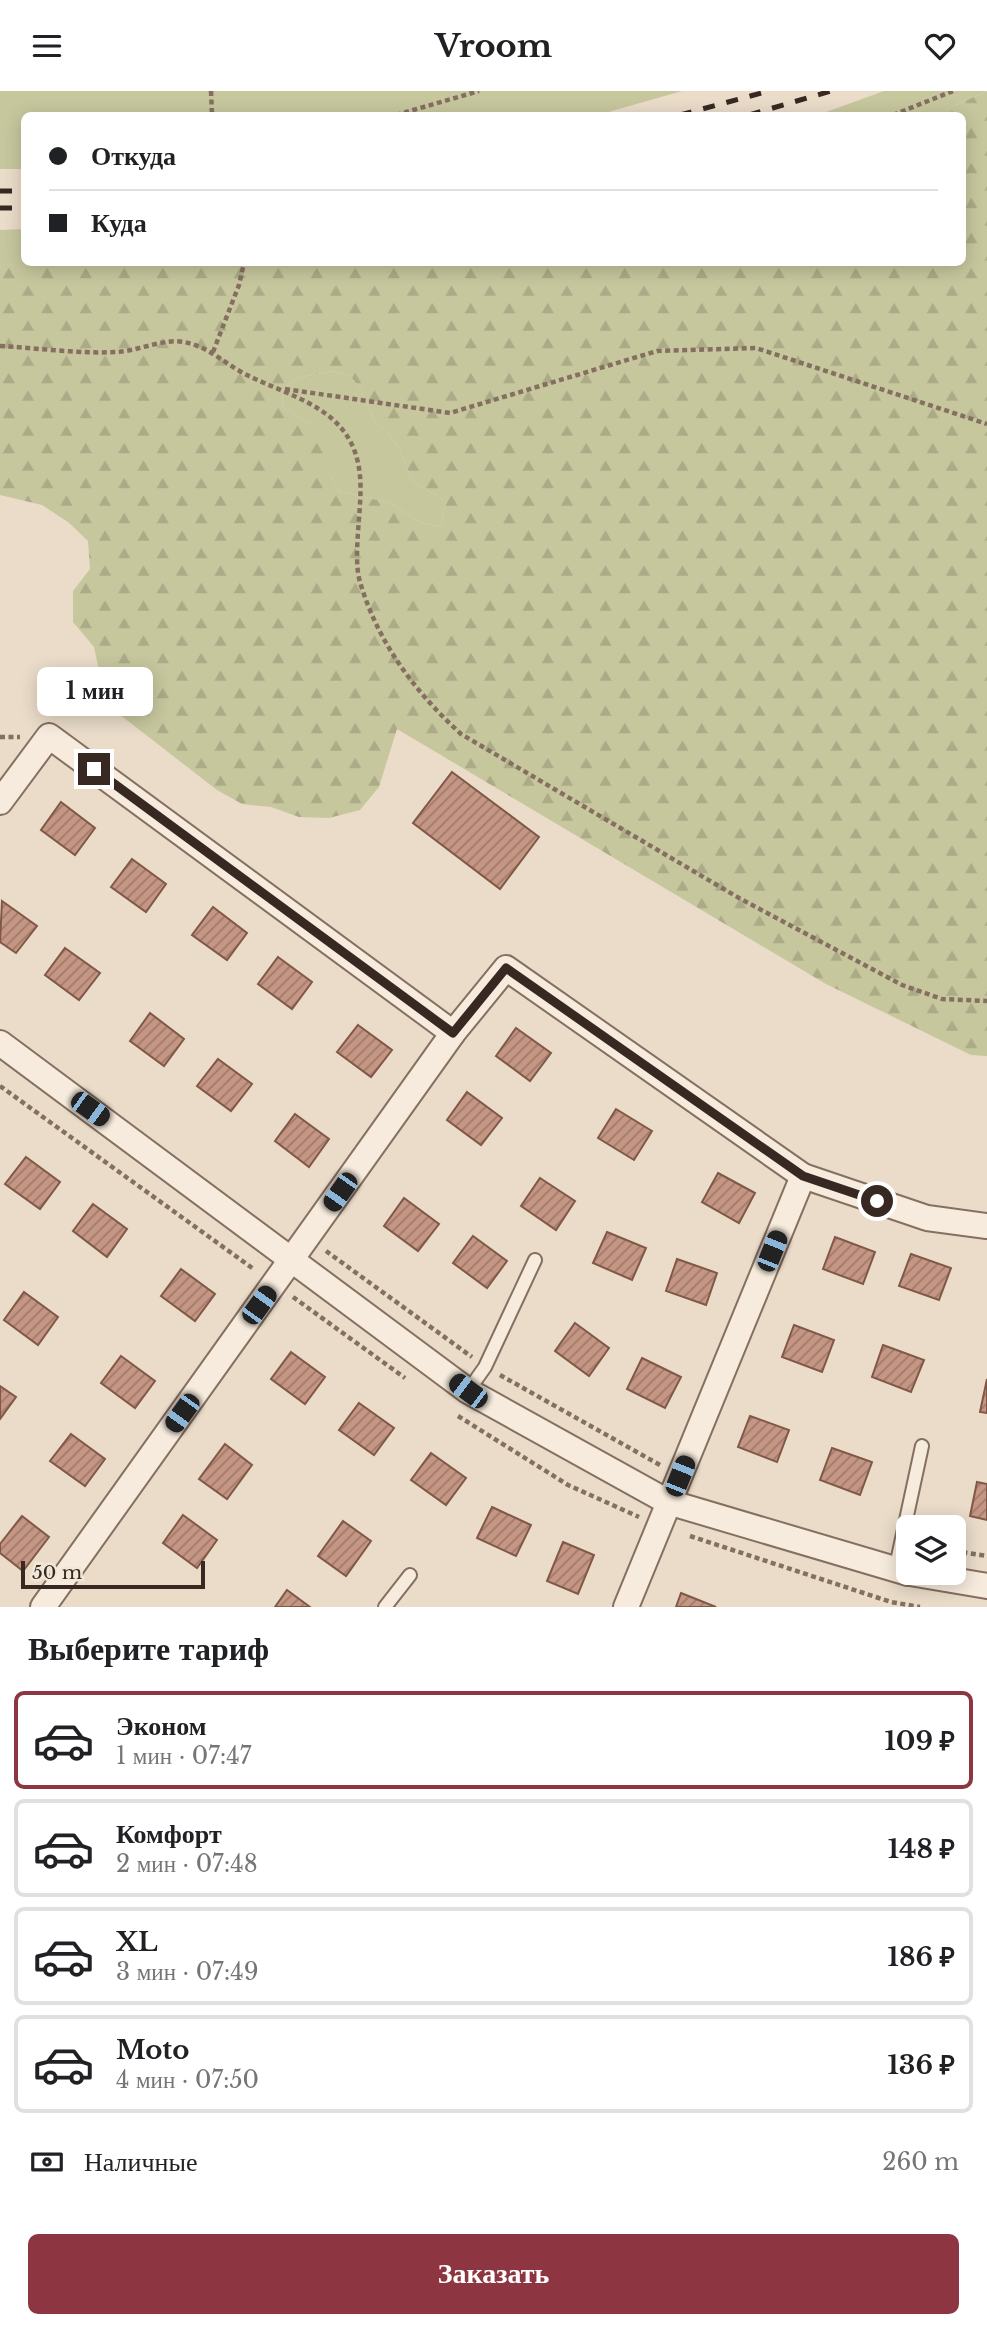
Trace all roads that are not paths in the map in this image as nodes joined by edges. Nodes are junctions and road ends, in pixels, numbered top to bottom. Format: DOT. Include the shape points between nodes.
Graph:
graph roads {
  1 [pos="0,802"];
  2 [pos="453,1033"];
  3 [pos="0,1044"];
  4 [pos="803,1176"];
  5 [pos="987,1226"];
  6 [pos="292,1258"];
  7 [pos="535,1261"];
  8 [pos="468,1391"];
  9 [pos="922,1446"];
  10 [pos="668,1502"];
  11 [pos="913,1515"];
  12 [pos="896,1569"];
  13 [pos="410,1574"];
  14 [pos="966,1582"];
  15 [pos="987,1586"];
  16 [pos="44,1607"];
  17 [pos="385,1607"];
  18 [pos="626,1607"];
  1 -- 2 [label="street" via="49,736"];
  2 -- 4 [label="street" via="506,968"];
  2 -- 6 [label="street"];
  3 -- 6 [label="street"];
  4 -- 5 [label="street" via="927,1218"];
  4 -- 10 [label="street"];
  6 -- 8 [label="street"];
  6 -- 16 [label="street"];
  7 -- 8 [label="lane" via="485,1367"];
  8 -- 10 [label="street"];
  9 -- 11 [label="lane"];
  10 -- 12 [label="street"];
  10 -- 18 [label="street"];
  13 -- 17 [label="lane"];
  14 -- 15 [label="street"];
}
